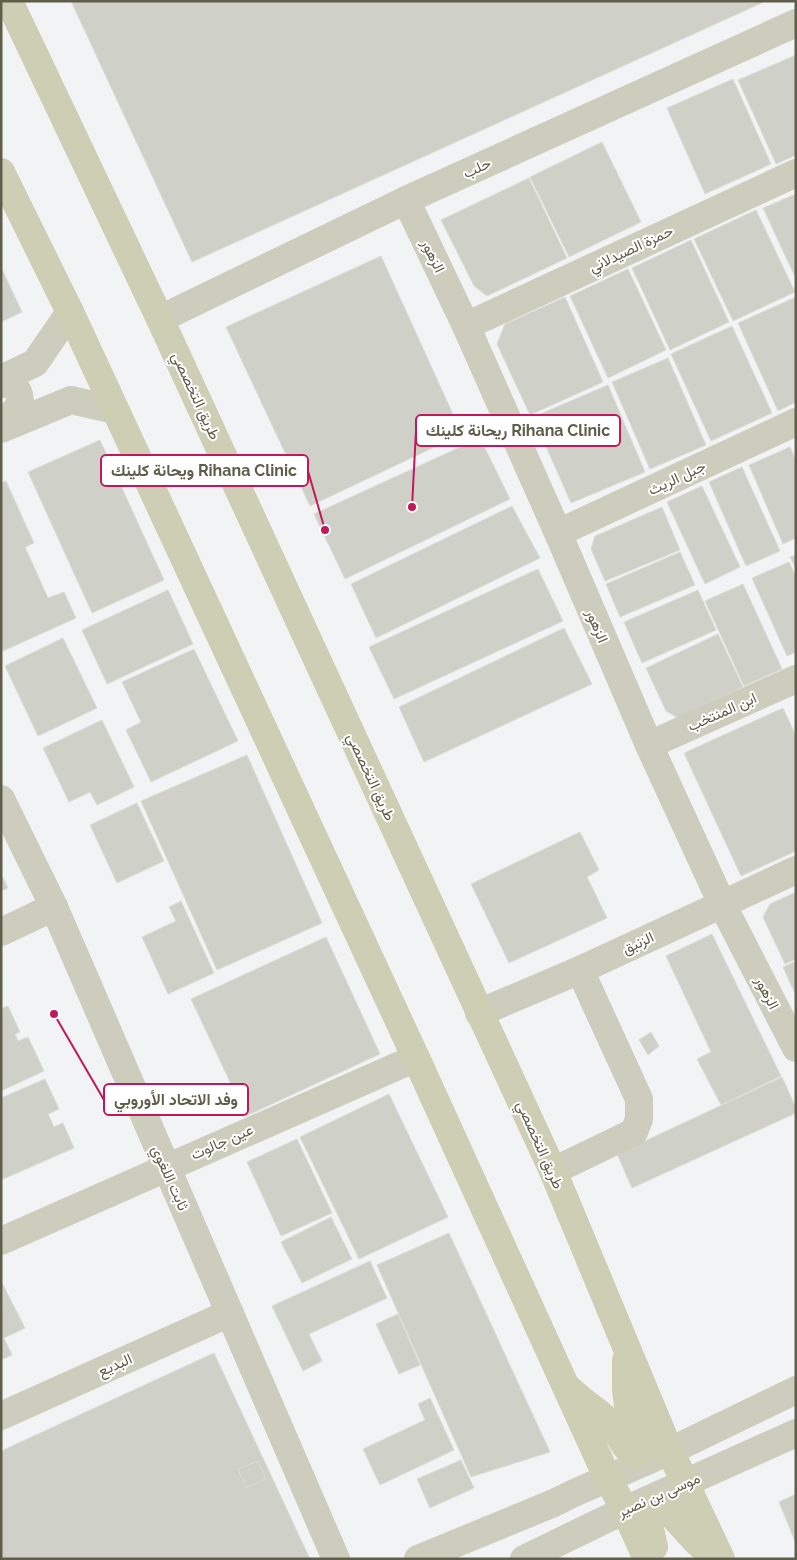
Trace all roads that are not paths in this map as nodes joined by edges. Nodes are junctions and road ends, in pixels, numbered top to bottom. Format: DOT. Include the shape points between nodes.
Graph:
graph roads {
  1 [pos="9,1"];
  2 [pos="796,22"];
  3 [pos="1,172"];
  4 [pos="796,173"];
  5 [pos="406,200"];
  6 [pos="70,312"];
  7 [pos="160,319"];
  8 [pos="466,326"];
  9 [pos="1,379"];
  10 [pos="1,384"];
  11 [pos="116,410"];
  12 [pos="796,422"];
  13 [pos="1,423"];
  14 [pos="1,429"];
  15 [pos="558,533"];
  16 [pos="796,679"];
  17 [pos="648,745"];
  18 [pos="1,799"];
  19 [pos="796,870"];
  20 [pos="722,904"];
  21 [pos="54,907"];
  22 [pos="1,932"];
  23 [pos="580,970"];
  24 [pos="479,1013"];
  25 [pos="796,1048"];
  26 [pos="416,1058"];
  27 [pos="166,1167"];
  28 [pos="552,1171"];
  29 [pos="1,1241"];
  30 [pos="230,1313"];
  31 [pos="626,1346"];
  32 [pos="565,1385"];
  33 [pos="796,1390"];
  34 [pos="1,1416"];
  35 [pos="720,1427"];
  36 [pos="796,1433"];
  37 [pos="670,1451"];
  38 [pos="733,1461"];
  39 [pos="608,1479"];
  40 [pos="686,1484"];
  41 [pos="554,1504"];
  42 [pos="625,1510"];
  43 [pos="578,1533"];
  44 [pos="336,1559"];
  45 [pos="418,1559"];
  46 [pos="524,1559"];
  47 [pos="647,1559"];
  48 [pos="656,1559"];
  49 [pos="715,1559"];
  50 [pos="721,1559"];
  1 -- 7 [label="main road, طريق التخصصي"];
  2 -- 5 [label="street, حلب"];
  3 -- 6 [label="main road"];
  4 -- 8 [label="street, حمزة الصيدلاني"];
  5 -- 7 [label="street, حلب"];
  5 -- 8 [label="street, الزهور"];
  6 -- 9 [label="street" via="35,363"];
  6 -- 11 [label="main road"];
  7 -- 24 [label="main road, طريق التخصصي"];
  8 -- 15 [label="street, الزهور"];
  10 -- 13 [label="street" via="6,382 16,387 20,406"];
  11 -- 14 [label="street" via="70,400"];
  11 -- 26 [label="main road"];
  12 -- 15 [label="street, جبل الريث"];
  15 -- 17 [label="street, الزهور"];
  16 -- 17 [label="street, ابن المنتخب"];
  17 -- 20 [label="street, الزهور"];
  18 -- 21 [label="street, ثابت اللغوي"];
  19 -- 20 [label="street, الزنبق"];
  20 -- 23 [label="street, الزنبق"];
  20 -- 25 [label="street, الزهور"];
  21 -- 22 [label="street"];
  21 -- 27 [label="street, ثابت اللغوي"];
  23 -- 24 [label="street, الزنبق"];
  23 -- 28 [label="street" via="639,1099 639,1120 634,1132"];
  24 -- 28 [label="main road, طريق التخصصي"];
  26 -- 27 [label="street, عين جالوت"];
  26 -- 32 [label="main road"];
  27 -- 29 [label="street, عين جالوت"];
  27 -- 30 [label="street, ثابت اللغوي"];
  28 -- 31 [label="main road, طريق التخصصي"];
  30 -- 34 [label="street, البديع"];
  30 -- 44 [label="street, ثابت اللغوي"];
  31 -- 32 [label="main road" via="629,1413 643,1443 642,1454 638,1456 625,1447 610,1423"];
  31 -- 37 [label="main road, طريق التخصصي"];
  32 -- 39 [label="main road"];
  33 -- 35 [label="street"];
  35 -- 37 [label="street"];
  35 -- 38 [label="street" via="696,1445 698,1453 709,1464"];
  36 -- 38 [label="street, موسى بن نصير"];
  37 -- 39 [label="street"];
  37 -- 40 [label="main road, طريق التخصصي"];
  38 -- 40 [label="street, موسى بن نصير"];
  39 -- 41 [label="street"];
  39 -- 42 [label="main road"];
  40 -- 42 [label="street, موسى بن نصير"];
  40 -- 50 [label="main road, طريق التخصصي"];
  41 -- 43 [label="street" via="583,1494 591,1496 599,1504 600,1515"];
  41 -- 45 [label="street"];
  42 -- 43 [label="street, موسى بن نصير"];
  42 -- 47 [label="main road"];
  43 -- 46 [label="street, موسى بن نصير"];
  48 -- 49 [label="main road" via="646,1511 663,1505"];
}
